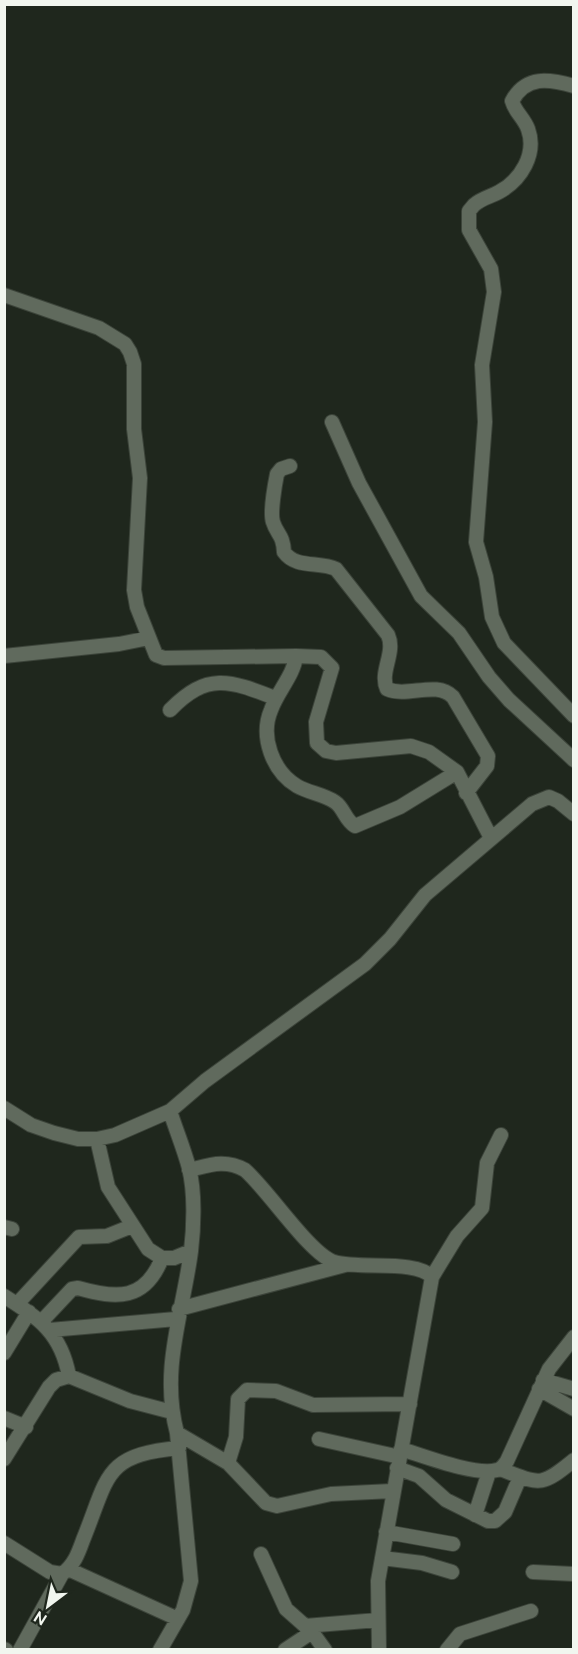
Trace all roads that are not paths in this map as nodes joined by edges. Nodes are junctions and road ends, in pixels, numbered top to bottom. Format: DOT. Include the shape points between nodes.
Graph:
graph roads {
  1 [pos="573,86"];
  2 [pos="4,295"];
  3 [pos="332,422"];
  4 [pos="290,466"];
  5 [pos="149,638"];
  6 [pos="4,656"];
  7 [pos="296,656"];
  8 [pos="275,698"];
  9 [pos="170,710"];
  10 [pos="573,716"];
  11 [pos="573,759"];
  12 [pos="457,772"];
  13 [pos="466,793"];
  14 [pos="573,814"];
  15 [pos="491,838"];
  16 [pos="4,1108"];
  17 [pos="170,1111"];
  18 [pos="501,1135"];
  19 [pos="97,1139"];
  20 [pos="189,1170"];
  21 [pos="132,1226"];
  22 [pos="191,1251"];
  23 [pos="162,1258"];
  24 [pos="345,1265"];
  25 [pos="432,1277"];
  26 [pos="4,1296"];
  27 [pos="17,1304"];
  28 [pos="29,1312"];
  29 [pos="178,1314"];
  30 [pos="46,1326"];
  31 [pos="573,1337"];
  32 [pos="4,1353"];
  33 [pos="69,1376"];
  34 [pos="541,1385"];
  35 [pos="573,1389"];
  36 [pos="410,1404"];
  37 [pos="573,1409"];
  38 [pos="172,1412"];
  39 [pos="4,1418"];
  40 [pos="26,1427"];
  41 [pos="177,1433"];
  42 [pos="319,1439"];
  43 [pos="179,1448"];
  44 [pos="399,1458"];
  45 [pos="4,1459"];
  46 [pos="573,1460"];
  47 [pos="228,1463"];
  48 [pos="494,1471"];
  49 [pos="520,1477"];
  50 [pos="392,1491"];
  51 [pos="475,1515"];
  52 [pos="386,1532"];
  53 [pos="4,1543"];
  54 [pos="453,1544"];
  55 [pos="261,1554"];
  56 [pos="382,1558"];
  57 [pos="65,1572"];
  58 [pos="452,1572"];
  59 [pos="533,1572"];
  60 [pos="573,1574"];
  61 [pos="531,1611"];
  62 [pos="178,1620"];
  63 [pos="378,1620"];
  64 [pos="309,1629"];
  65 [pos="20,1650"];
  66 [pos="160,1650"];
  67 [pos="285,1650"];
  68 [pos="325,1650"];
  69 [pos="380,1650"];
  70 [pos="447,1650"];
  1 -- 10 [label="street" via="535,80 517,91 512,101 529,130 528,158 519,176 474,205 468,220 469,230 491,269 494,292 482,365 485,422 476,542 492,617 504,644"];
  2 -- 5 [label="street" via="99,328 125,344 130,352 134,364 134,429 140,478 134,590"];
  3 -- 11 [label="street" via="358,483 421,596 459,633 509,700"];
  4 -- 13 [label="street" via="278,474 272,513 283,538 284,552 297,563 324,564 336,569 388,634 391,647 387,690 445,691 453,697 488,756 486,766"];
  5 -- 6 [label="street"];
  5 -- 7 [label="street" via="154,653 164,658"];
  7 -- 8 [label="street" via="295,665"];
  7 -- 12 [label="street" via="316,655 332,668 316,722 321,748 353,753 411,746 429,752"];
  8 -- 9 [label="street" via="226,683 202,684"];
  8 -- 12 [label="street" via="268,717 267,738 280,771 296,786 333,801 355,826 400,807"];
  12 -- 13 [label="street"];
  13 -- 15 [label="street"];
  14 -- 15 [label="street" via="554,799 544,797"];
  15 -- 17 [label="street" via="425,895 365,964"];
  16 -- 19 [label="street" via="31,1125 54,1133"];
  17 -- 19 [label="street"];
  17 -- 20 [label="street"];
  18 -- 25 [label="street" via="488,1163 482,1208 458,1236"];
  19 -- 21 [label="street" via="108,1187"];
  20 -- 22 [label="street"];
  20 -- 24 [label="street" via="217,1163 232,1163 245,1170 317,1251"];
  21 -- 23 [label="street" via="148,1249"];
  21 -- 27 [label="street" via="107,1236 79,1237"];
  22 -- 23 [label="street"];
  22 -- 29 [label="street"];
  23 -- 30 [label="street" via="152,1278 118,1296 72,1289"];
  24 -- 25 [label="street" via="418,1268"];
  24 -- 29 [label="street"];
  25 -- 36 [label="street"];
  26 -- 27 [label="street"];
  27 -- 28 [label="street"];
  28 -- 30 [label="street"];
  28 -- 32 [label="street"];
  29 -- 30 [label="street"];
  29 -- 38 [label="street" via="173,1345"];
  30 -- 33 [label="street" via="63,1350"];
  31 -- 34 [label="street" via="555,1358"];
  33 -- 38 [label="street" via="130,1401"];
  33 -- 40 [label="street" via="49,1387"];
  34 -- 35 [label="street"];
  34 -- 37 [label="street"];
  34 -- 48 [label="street" via="507,1461"];
  36 -- 44 [label="street"];
  36 -- 47 [label="street" via="313,1405 276,1390 247,1390 238,1399 236,1437"];
  38 -- 41 [label="street"];
  39 -- 40 [label="street"];
  40 -- 45 [label="street"];
  41 -- 43 [label="street"];
  41 -- 47 [label="street"];
  42 -- 44 [label="street"];
  43 -- 57 [label="street" via="143,1452 116,1466 75,1560"];
  43 -- 62 [label="street" via="191,1581"];
  44 -- 48 [label="street"];
  44 -- 50 [label="street"];
  44 -- 51 [label="street" via="446,1500"];
  46 -- 49 [label="street" via="543,1482"];
  47 -- 50 [label="street" via="257,1496 278,1506 331,1494"];
  48 -- 49 [label="street"];
  48 -- 51 [label="street"];
  49 -- 51 [label="street" via="499,1518 488,1521"];
  50 -- 52 [label="street"];
  52 -- 54 [label="street"];
  52 -- 56 [label="street"];
  53 -- 57 [label="street" via="50,1572"];
  55 -- 64 [label="street" via="286,1609"];
  56 -- 58 [label="street"];
  56 -- 63 [label="street"];
  57 -- 62 [label="street"];
  57 -- 65 [label="street"];
  59 -- 60 [label="street"];
  61 -- 70 [label="street" via="460,1634"];
  62 -- 66 [label="street"];
  63 -- 64 [label="street"];
  63 -- 69 [label="street"];
  64 -- 67 [label="street"];
  64 -- 68 [label="street"];
}
